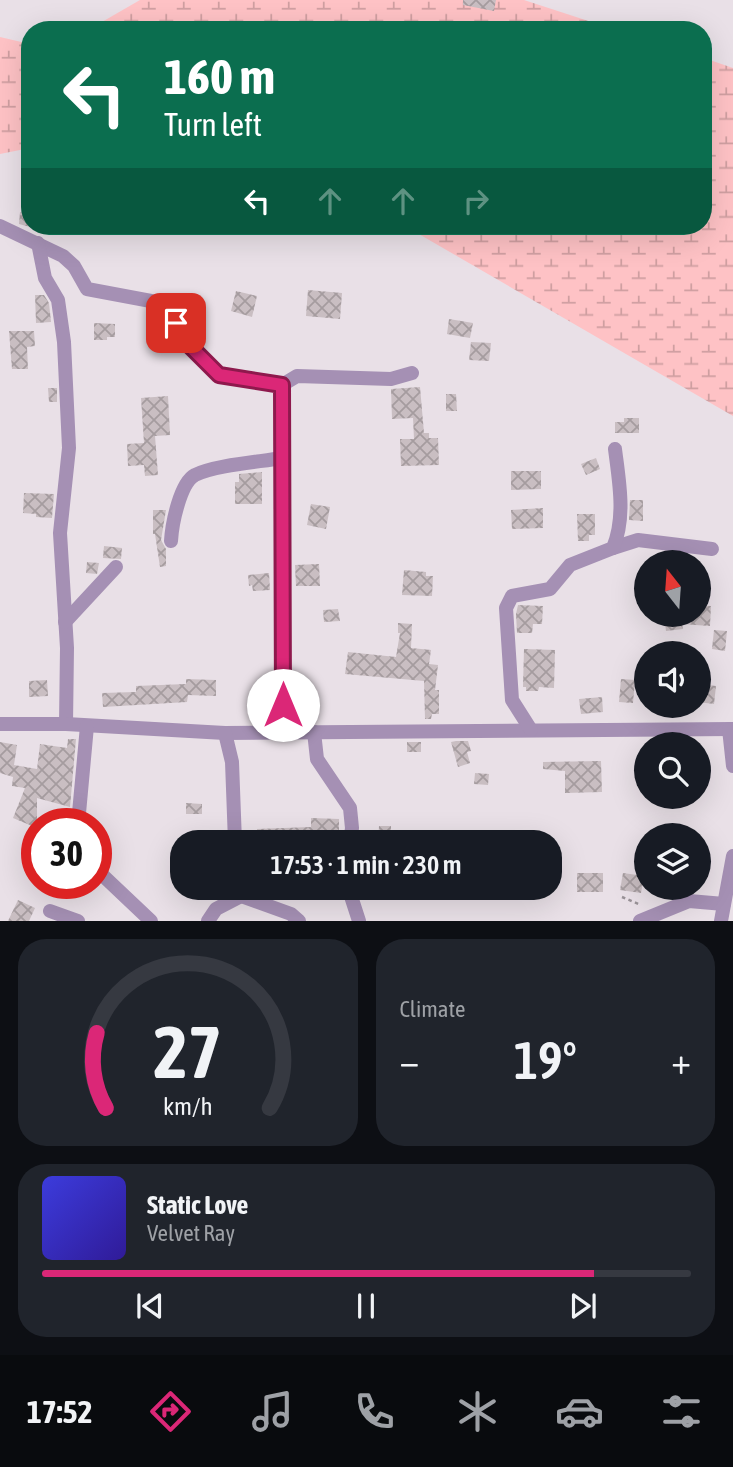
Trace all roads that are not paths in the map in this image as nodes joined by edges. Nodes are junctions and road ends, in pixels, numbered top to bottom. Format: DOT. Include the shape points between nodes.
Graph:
graph roads {
  1 [pos="0,226"];
  2 [pos="38,243"];
  3 [pos="412,373"];
  4 [pos="282,385"];
  5 [pos="615,449"];
  6 [pos="282,458"];
  7 [pos="172,541"];
  8 [pos="613,548"];
  9 [pos="712,549"];
  10 [pos="116,566"];
  11 [pos="65,622"];
  12 [pos="0,724"];
  13 [pos="66,724"];
  14 [pos="87,726"];
  15 [pos="731,729"];
  16 [pos="531,730"];
  17 [pos="314,732"];
  18 [pos="225,733"];
  19 [pos="283,733"];
  20 [pos="733,766"];
  21 [pos="79,808"];
  22 [pos="235,830"];
  23 [pos="350,830"];
  24 [pos="733,856"];
  25 [pos="112,884"];
  26 [pos="229,900"];
  27 [pos="259,900"];
  28 [pos="352,900"];
  29 [pos="724,904"];
  30 [pos="50,911"];
  31 [pos="645,918"];
  32 [pos="78,921"];
  33 [pos="151,921"];
  34 [pos="208,921"];
  35 [pos="299,921"];
  36 [pos="359,921"];
  37 [pos="721,921"];
  1 -- 2 [label="street"];
  2 -- 4 [label="street" via="74,266 87,289 167,304 186,342 219,375"];
  2 -- 11 [label="street" via="45,278 58,300 64,342 69,448 60,533"];
  3 -- 4 [label="street" via="391,379 297,376"];
  4 -- 6 [label="street"];
  5 -- 8 [label="street" via="621,497 619,534"];
  6 -- 7 [label="street" via="194,476 187,482 172,522"];
  6 -- 19 [label="street"];
  8 -- 9 [label="street" via="638,540"];
  8 -- 16 [label="street" via="570,565 550,589 512,596 506,608 512,700"];
  10 -- 11 [label="street"];
  11 -- 13 [label="street"];
  12 -- 13 [label="street"];
  13 -- 14 [label="street"];
  14 -- 18 [label="street"];
  14 -- 21 [label="street"];
  15 -- 16 [label="street"];
  15 -- 20 [label="street"];
  16 -- 17 [label="street"];
  17 -- 19 [label="street"];
  17 -- 23 [label="street" via="317,759 350,808"];
  18 -- 19 [label="street"];
  18 -- 22 [label="street" via="232,762"];
  24 -- 29 [label="street"];
  25 -- 33 [label="street"];
  26 -- 34 [label="street"];
  27 -- 35 [label="street"];
  28 -- 36 [label="street"];
  29 -- 31 [label="street" via="689,901"];
  29 -- 37 [label="street"];
  30 -- 32 [label="street"];
}
